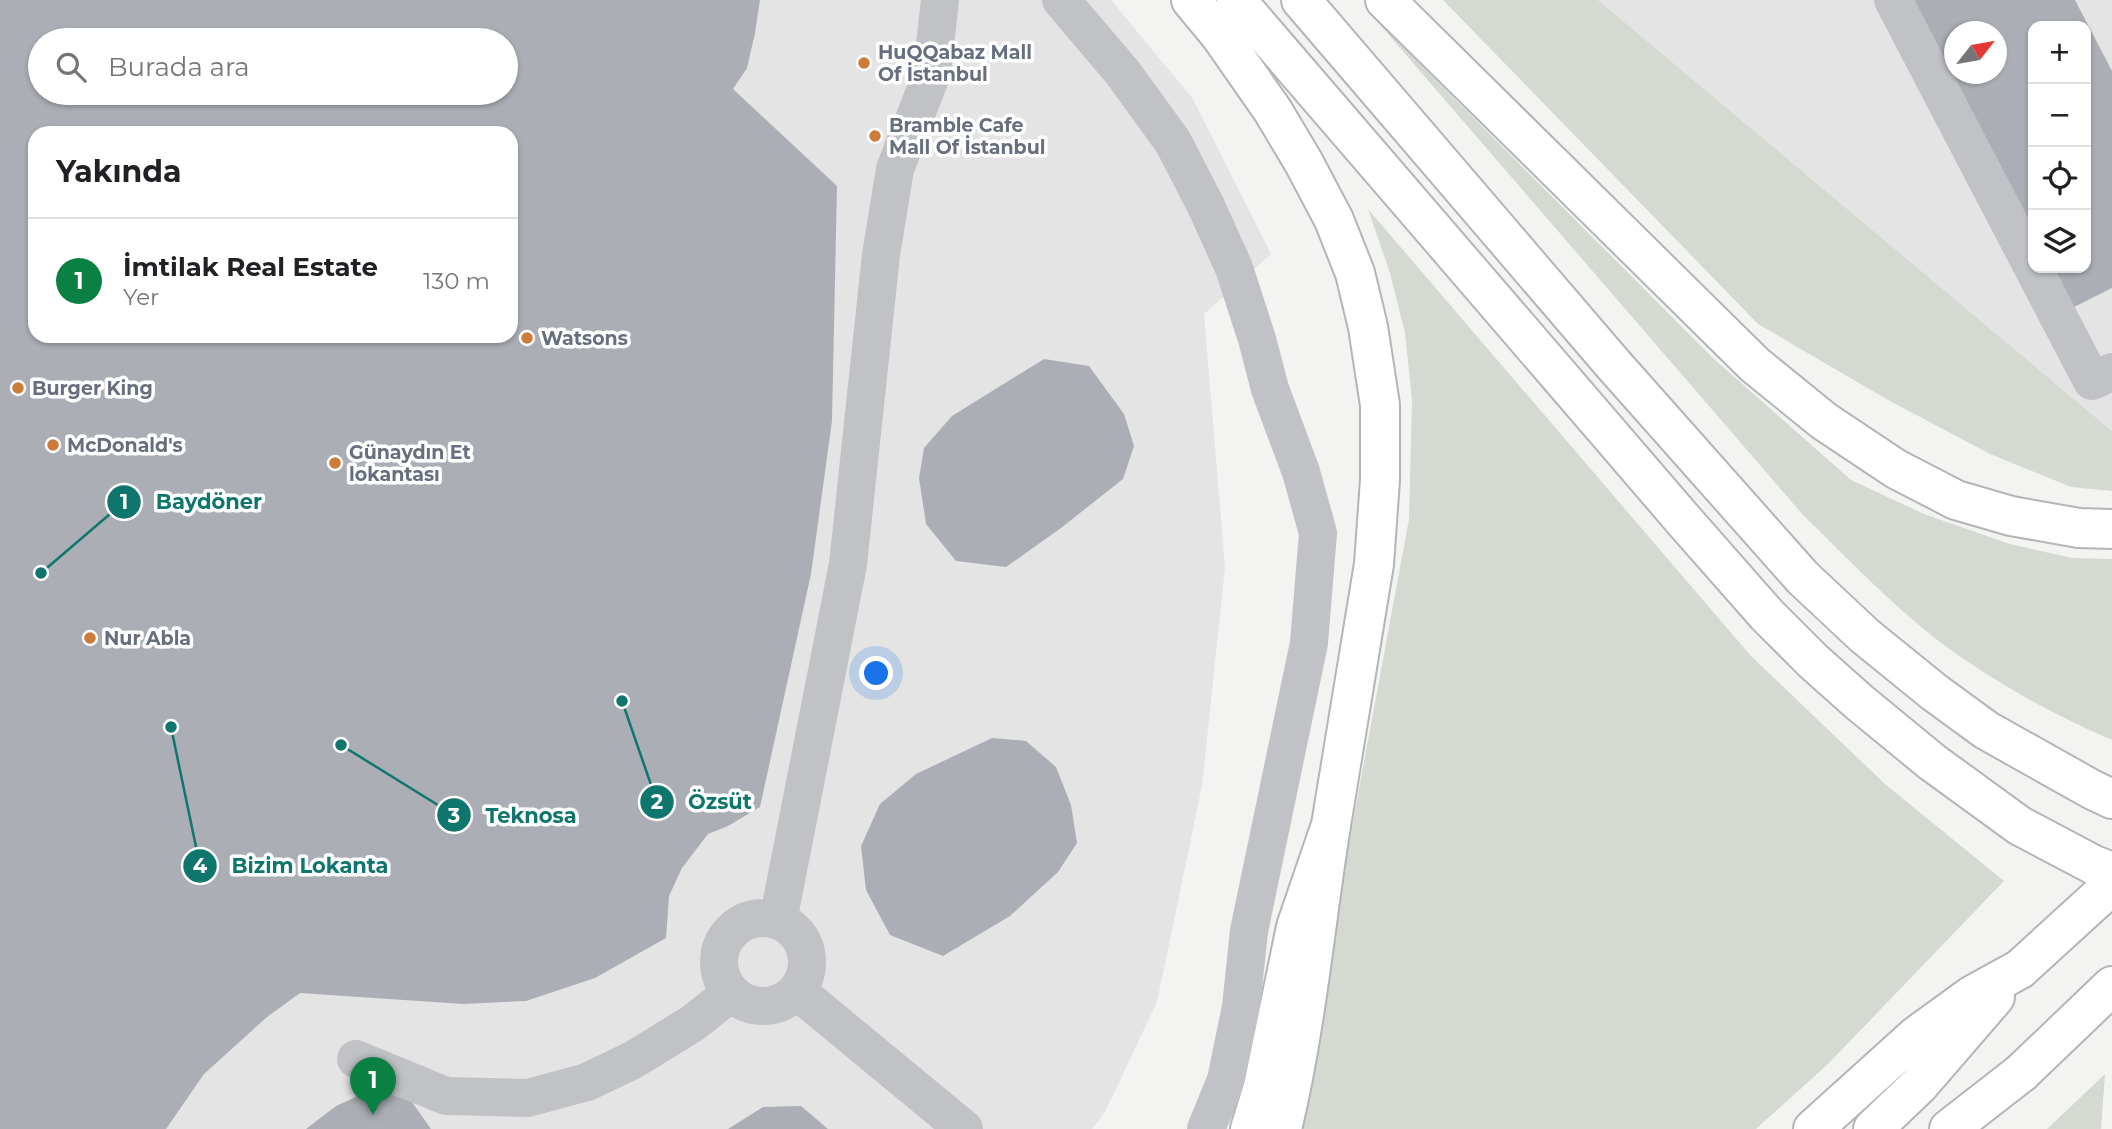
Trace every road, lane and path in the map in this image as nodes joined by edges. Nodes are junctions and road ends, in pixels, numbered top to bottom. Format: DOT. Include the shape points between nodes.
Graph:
graph roads {
  1 [pos="940,0"];
  2 [pos="1061,0"];
  3 [pos="1191,0"];
  4 [pos="1236,0"];
  5 [pos="1301,0"];
  6 [pos="1385,0"];
  7 [pos="1893,0"];
  8 [pos="2112,372"];
  9 [pos="2112,529"];
  10 [pos="2101,794"];
  11 [pos="1331,825"];
  12 [pos="2112,872"];
  13 [pos="2112,885"];
  14 [pos="778,921"];
  15 [pos="2020,969"];
  16 [pos="2112,986"];
  17 [pos="797,992"];
  18 [pos="731,993"];
  19 [pos="356,1059"];
  20 [pos="2021,1073"];
  21 [pos="964,1129"];
  22 [pos="1206,1129"];
  23 [pos="1250,1129"];
  24 [pos="1282,1129"];
  25 [pos="1813,1129"];
  26 [pos="1873,1129"];
  27 [pos="1949,1129"];
  28 [pos="1987,1129"];
  1 -- 14 [label="lane" via="932,73 895,169 881,255 848,565"];
  2 -- 22 [label="lane" via="1173,142 1234,268 1318,533 1309,643 1250,932 1241,1007 1226,1080"];
  3 -- 11 [label="main road" via="1273,111 1304,163 1355,273 1368,327 1380,405 1374,564"];
  4 -- 12 [label="main road" via="1767,615 1813,662 1933,762 2020,826"];
  5 -- 10 [label="main road" via="1803,578 1865,636 1986,730"];
  6 -- 9 [label="main road" via="1755,365 1824,421 1896,469 1955,500 2011,516"];
  7 -- 8 [label="lane" via="2092,381"];
  11 -- 23 [label="main road" via="1296,927"];
  11 -- 24 [label="main road"];
  13 -- 15 [label="main road"];
  14 -- 17 [label="lane" via="791,928 806,951 807,966"];
  14 -- 18 [label="lane" via="750,920 726,938 719,966"];
  15 -- 25 [label="main road" via="1971,996 1916,1036"];
  15 -- 26 [label="main road" via="1919,1085"];
  16 -- 20 [label="main road"];
  17 -- 18 [label="lane" via="772,1006 743,1002"];
  17 -- 21 [label="lane"];
  18 -- 19 [label="lane" via="633,1060 587,1082 528,1098 446,1096"];
  20 -- 27 [label="main road"];
  20 -- 28 [label="main road"];
}
